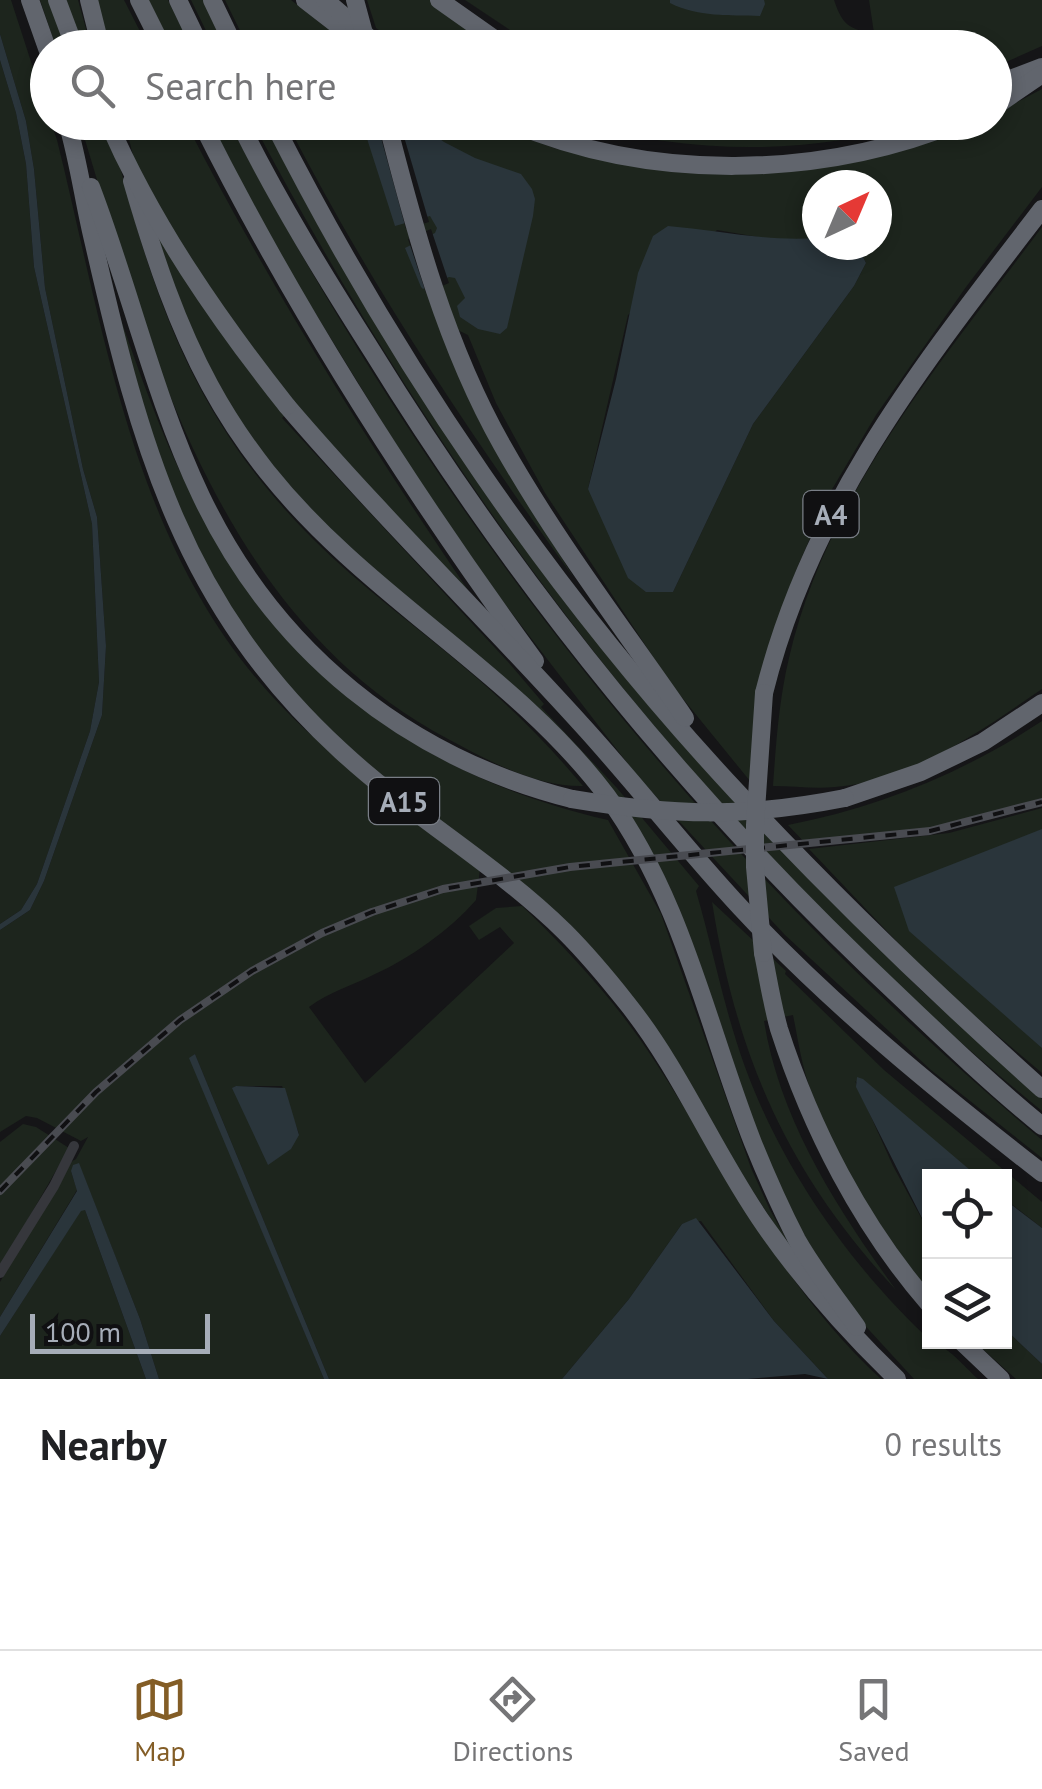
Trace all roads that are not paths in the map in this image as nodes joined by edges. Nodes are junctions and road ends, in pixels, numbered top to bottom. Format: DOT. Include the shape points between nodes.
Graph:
graph roads {
  1 [pos="30,0"];
  2 [pos="57,0"];
  3 [pos="89,0"];
  4 [pos="138,0"];
  5 [pos="178,0"];
  6 [pos="212,0"];
  7 [pos="304,0"];
  8 [pos="325,0"];
  9 [pos="355,0"];
  10 [pos="439,0"];
  11 [pos="41,30"];
  12 [pos="68,30"];
  13 [pos="96,30"];
  14 [pos="153,30"];
  15 [pos="193,30"];
  16 [pos="226,30"];
  17 [pos="344,30"];
  18 [pos="360,30"];
  19 [pos="363,30"];
  20 [pos="482,30"];
  21 [pos="1042,66"];
  22 [pos="1042,74"];
  23 [pos="1012,78"];
  24 [pos="1012,95"];
  25 [pos="71,140"];
  26 [pos="73,140"];
  27 [pos="116,140"];
  28 [pos="123,140"];
  29 [pos="210,140"];
  30 [pos="249,140"];
  31 [pos="282,140"];
  32 [pos="392,140"];
  33 [pos="562,140"];
  34 [pos="908,140"];
  35 [pos="1042,209"];
  36 [pos="1042,704"];
  37 [pos="583,726"];
  38 [pos="737,792"];
  39 [pos="1042,1089"];
  40 [pos="1042,1126"];
  41 [pos="74,1146"];
  42 [pos="1042,1173"];
  43 [pos="0,1273"];
  44 [pos="922,1296"];
  45 [pos="969,1349"];
  46 [pos="900,1379"];
  47 [pos="1001,1379"];
  1 -- 11 [label="highway"];
  2 -- 12 [label="highway"];
  3 -- 13 [label="highway"];
  4 -- 14 [label="highway"];
  5 -- 15 [label="highway"];
  6 -- 16 [label="highway"];
  7 -- 17 [label="highway"];
  8 -- 18 [label="highway"];
  9 -- 19 [label="highway, bridge"];
  10 -- 20 [label="highway"];
  21 -- 23 [label="highway"];
  22 -- 24 [label="highway"];
  25 -- 46 [label="highway, A15" via="147,450 210,594 268,676 342,752 566,932 628,1005 764,1225 844,1329"];
  26 -- 36 [label="highway, A15, bridge" via="177,438 227,546 259,596 339,680 394,722 464,762 535,790 692,815 780,811 845,798 921,772"];
  27 -- 37 [label="highway, bridge" via="188,268 287,406"];
  28 -- 46 [label="highway, A15" via="158,270 189,349 221,408 284,495 346,556 489,674 607,796 664,893 753,1142 798,1241"];
  29 -- 37 [label="highway" via="374,428"];
  30 -- 40 [label="highway" via="412,416 574,645 702,798 809,912"];
  31 -- 38 [label="highway" via="319,212 496,491 624,659"];
  32 -- 38 [label="highway" via="466,372 500,442"];
  33 -- 34 [label="highway" via="704,166 846,156"];
  35 -- 44 [label="highway, A4, bridge" via="933,351 856,467 780,630 764,693 754,867 779,1027 831,1161"];
  37 -- 42 [label="highway" via="783,952 953,1104"];
  38 -- 39 [label="highway" via="933,992"];
  41 -- 43 [label="street"];
  45 -- 47 [label="highway"];
}
